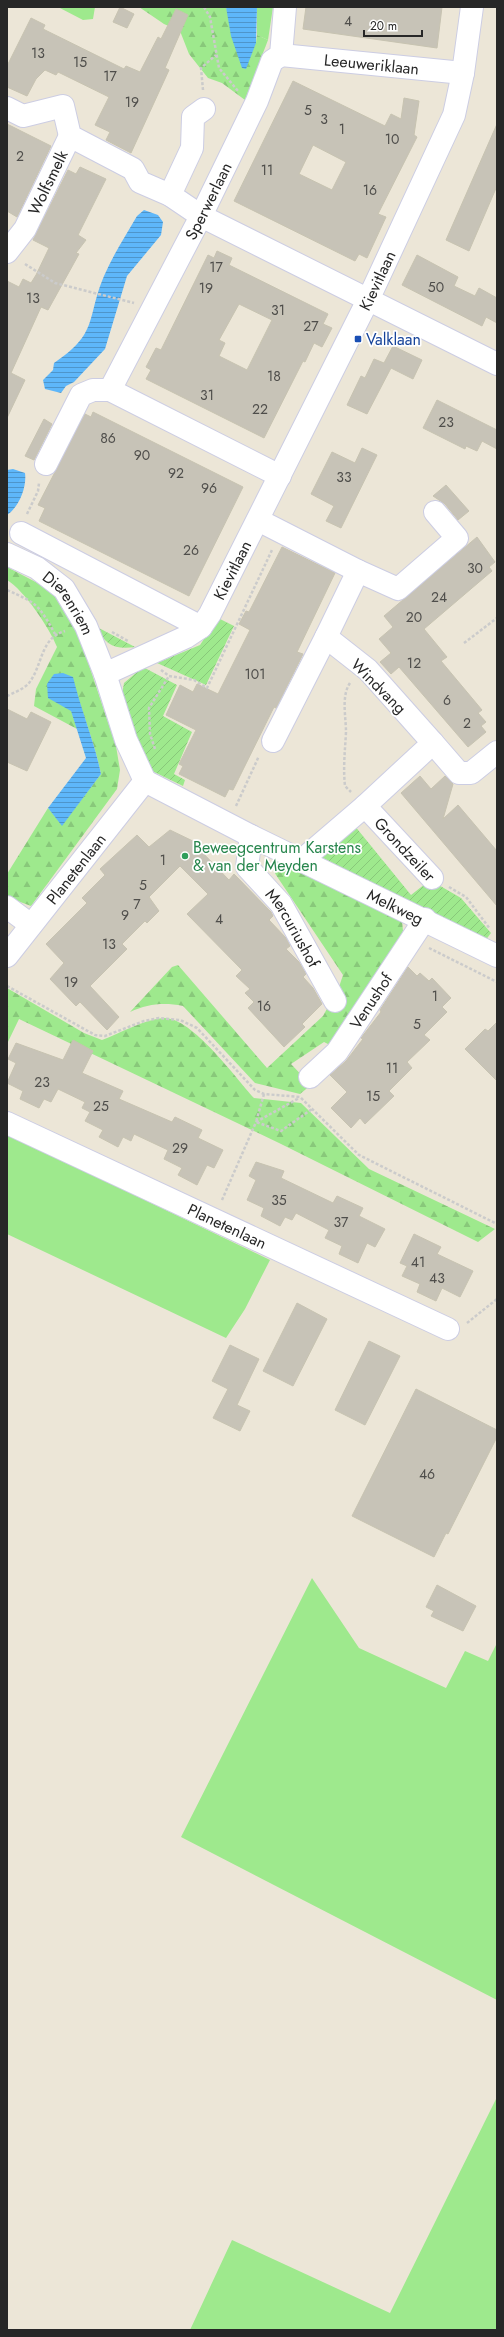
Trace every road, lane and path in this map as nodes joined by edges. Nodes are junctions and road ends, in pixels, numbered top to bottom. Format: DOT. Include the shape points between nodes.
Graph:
graph roads {
  1 [pos="204,7"];
  2 [pos="285,7"];
  3 [pos="472,7"];
  4 [pos="216,55"];
  5 [pos="281,55"];
  6 [pos="463,73"];
  7 [pos="243,97"];
  8 [pos="7,108"];
  9 [pos="204,109"];
  10 [pos="70,136"];
  11 [pos="170,195"];
  12 [pos="201,216"];
  13 [pos="16,225"];
  14 [pos="13,256"];
  15 [pos="127,300"];
  16 [pos="368,300"];
  17 [pos="497,364"];
  18 [pos="110,390"];
  19 [pos="46,464"];
  20 [pos="280,476"];
  21 [pos="435,512"];
  22 [pos="258,520"];
  23 [pos="23,526"];
  24 [pos="7,554"];
  25 [pos="358,571"];
  26 [pos="7,590"];
  27 [pos="497,618"];
  28 [pos="201,627"];
  29 [pos="55,634"];
  30 [pos="326,637"];
  31 [pos="464,643"];
  32 [pos="368,670"];
  33 [pos="105,674"];
  34 [pos="169,676"];
  35 [pos="273,741"];
  36 [pos="433,743"];
  37 [pos="156,752"];
  38 [pos="497,752"];
  39 [pos="144,781"];
  40 [pos="365,806"];
  41 [pos="228,823"];
  42 [pos="251,836"];
  43 [pos="302,860"];
  44 [pos="432,878"];
  45 [pos="7,907"];
  46 [pos="425,919"];
  47 [pos="31,925"];
  48 [pos="492,933"];
  49 [pos="7,956"];
  50 [pos="497,956"];
  51 [pos="7,986"];
  52 [pos="335,1001"];
  53 [pos="310,1077"];
  54 [pos="264,1094"];
  55 [pos="300,1097"];
  56 [pos="312,1109"];
  57 [pos="256,1122"];
  58 [pos="7,1123"];
  59 [pos="214,1220"];
  60 [pos="497,1224"];
  61 [pos="497,1299"];
  62 [pos="448,1329"];
  1 -- 4 [label="path" via="210,17"];
  2 -- 5 [label="street"];
  3 -- 6 [label="street, Kievitlaan"];
  4 -- 7 [label="path" via="219,68"];
  4 -- 9 [label="path" via="201,68"];
  5 -- 6 [label="street, Leeuweriklaan"];
  5 -- 12 [label="street, Sperwerlaan" via="272,61 257,101"];
  6 -- 16 [label="street, Kievitlaan" via="454,115"];
  8 -- 10 [label="street" via="23,116 63,106"];
  9 -- 11 [label="street" via="192,117 192,148"];
  10 -- 11 [label="street" via="133,169 140,182"];
  10 -- 13 [label="street, Wolfsmelk"];
  11 -- 12 [label="street"];
  12 -- 16 [label="street"];
  12 -- 18 [label="street, Sperwerlaan"];
  13 -- 14 [label="street, Wolfsmelk"];
  14 -- 15 [label="path" via="55,283"];
  16 -- 17 [label="street"];
  16 -- 20 [label="street, Kievitlaan"];
  18 -- 19 [label="street" via="93,390 82,395"];
  18 -- 20 [label="street"];
  19 -- 23 [label="path" via="41,469 38,491"];
  20 -- 22 [label="street, Kievitlaan"];
  21 -- 25 [label="street" via="457,538 398,589"];
  22 -- 25 [label="street"];
  22 -- 28 [label="street, Kievitlaan"];
  23 -- 28 [label="street"];
  24 -- 33 [label="street, Dierenriem" via="37,568 64,589 86,626"];
  25 -- 30 [label="street"];
  26 -- 29 [label="path" via="33,601"];
  27 -- 31 [label="path"];
  28 -- 33 [label="street, Kievitlaan" via="186,638"];
  30 -- 32 [label="street, Windvang"];
  30 -- 35 [label="street"];
  32 -- 36 [label="street, Windvang"];
  32 -- 40 [label="path" via="349,684 345,702 346,732 342,762 344,786"];
  33 -- 39 [label="street" via="126,740"];
  34 -- 37 [label="path" via="149,708 150,734"];
  35 -- 41 [label="path" via="268,737"];
  36 -- 38 [label="street, Windvang" via="459,773 471,773"];
  36 -- 40 [label="street"];
  39 -- 41 [label="street, Melkweg"];
  39 -- 47 [label="street, Planetenlaan"];
  40 -- 43 [label="street"];
  40 -- 44 [label="street, Grondzeiler"];
  41 -- 42 [label="street, Melkweg"];
  42 -- 43 [label="street, Melkweg"];
  42 -- 52 [label="street, Mercuriushof" via="247,867 281,904"];
  43 -- 46 [label="street, Melkweg"];
  44 -- 48 [label="path, Grondzeiler" via="466,897"];
  45 -- 47 [label="street"];
  46 -- 50 [label="street, Melkweg"];
  46 -- 53 [label="street, Venushof" via="337,1052"];
  47 -- 49 [label="street, Planetenlaan"];
  51 -- 54 [label="path" via="95,1035 105,1036 152,1020 180,1020 197,1028 255,1090"];
  54 -- 55 [label="path"];
  54 -- 57 [label="path"];
  55 -- 56 [label="path"];
  55 -- 57 [label="path"];
  56 -- 57 [label="path" via="281,1131"];
  56 -- 60 [label="path" via="359,1155"];
  57 -- 59 [label="path"];
  58 -- 59 [label="street, Planetenlaan"];
  59 -- 62 [label="street, Planetenlaan"];
  61 -- 62 [label="path" via="466,1324"];
}
